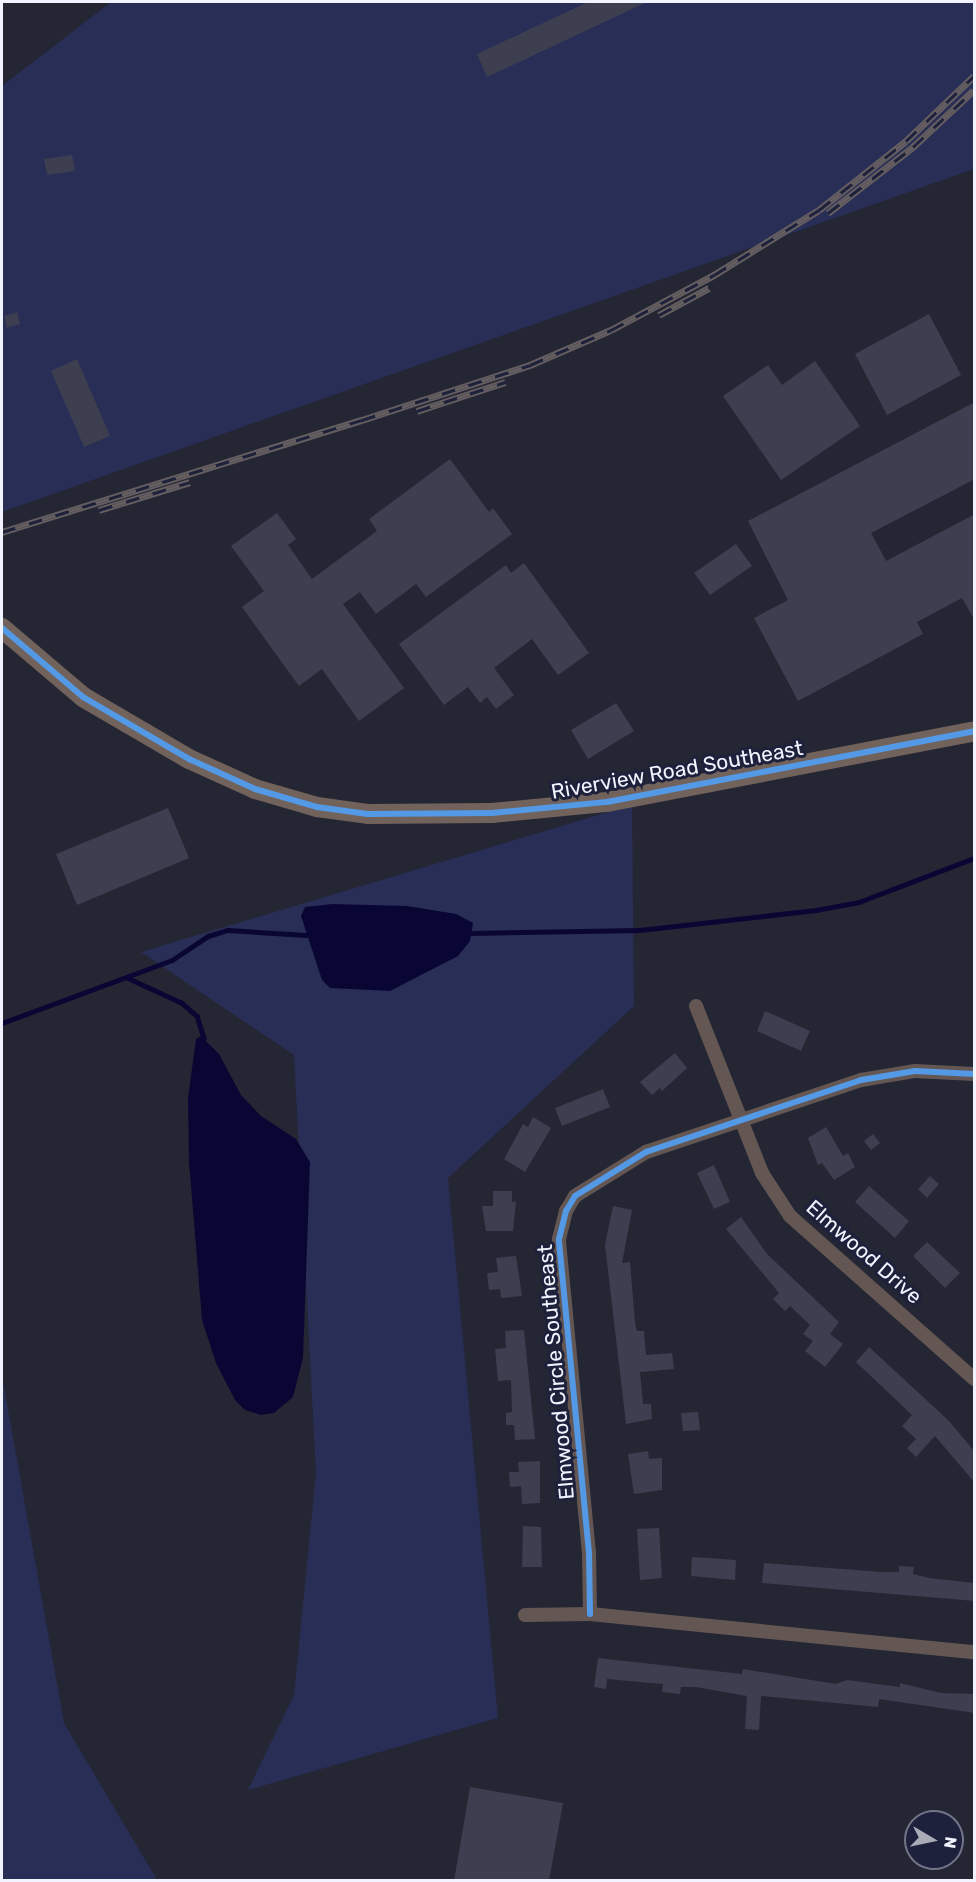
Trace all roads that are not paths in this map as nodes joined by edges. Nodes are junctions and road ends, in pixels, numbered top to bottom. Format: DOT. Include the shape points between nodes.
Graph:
graph roads {
  1 [pos="2,628"];
  2 [pos="975,731"];
  3 [pos="696,1006"];
  4 [pos="975,1074"];
  5 [pos="740,1119"];
  6 [pos="975,1379"];
  7 [pos="590,1614"];
  8 [pos="525,1615"];
  9 [pos="975,1652"];
  1 -- 2 [label="street, Riverview Road Southeast" via="83,697 189,759 255,789 317,807 368,814 480,814 607,802"];
  3 -- 5 [label="street, Elmwood Drive"];
  4 -- 5 [label="street, Elmwood Circle Southeast" via="915,1071 861,1080"];
  5 -- 6 [label="street, Elmwood Drive" via="762,1173 790,1216"];
  5 -- 7 [label="street, Elmwood Circle Southeast" via="646,1152 594,1180 575,1196 566,1211 558,1239 589,1553"];
  7 -- 8 [label="street"];
  7 -- 9 [label="street"];
}
